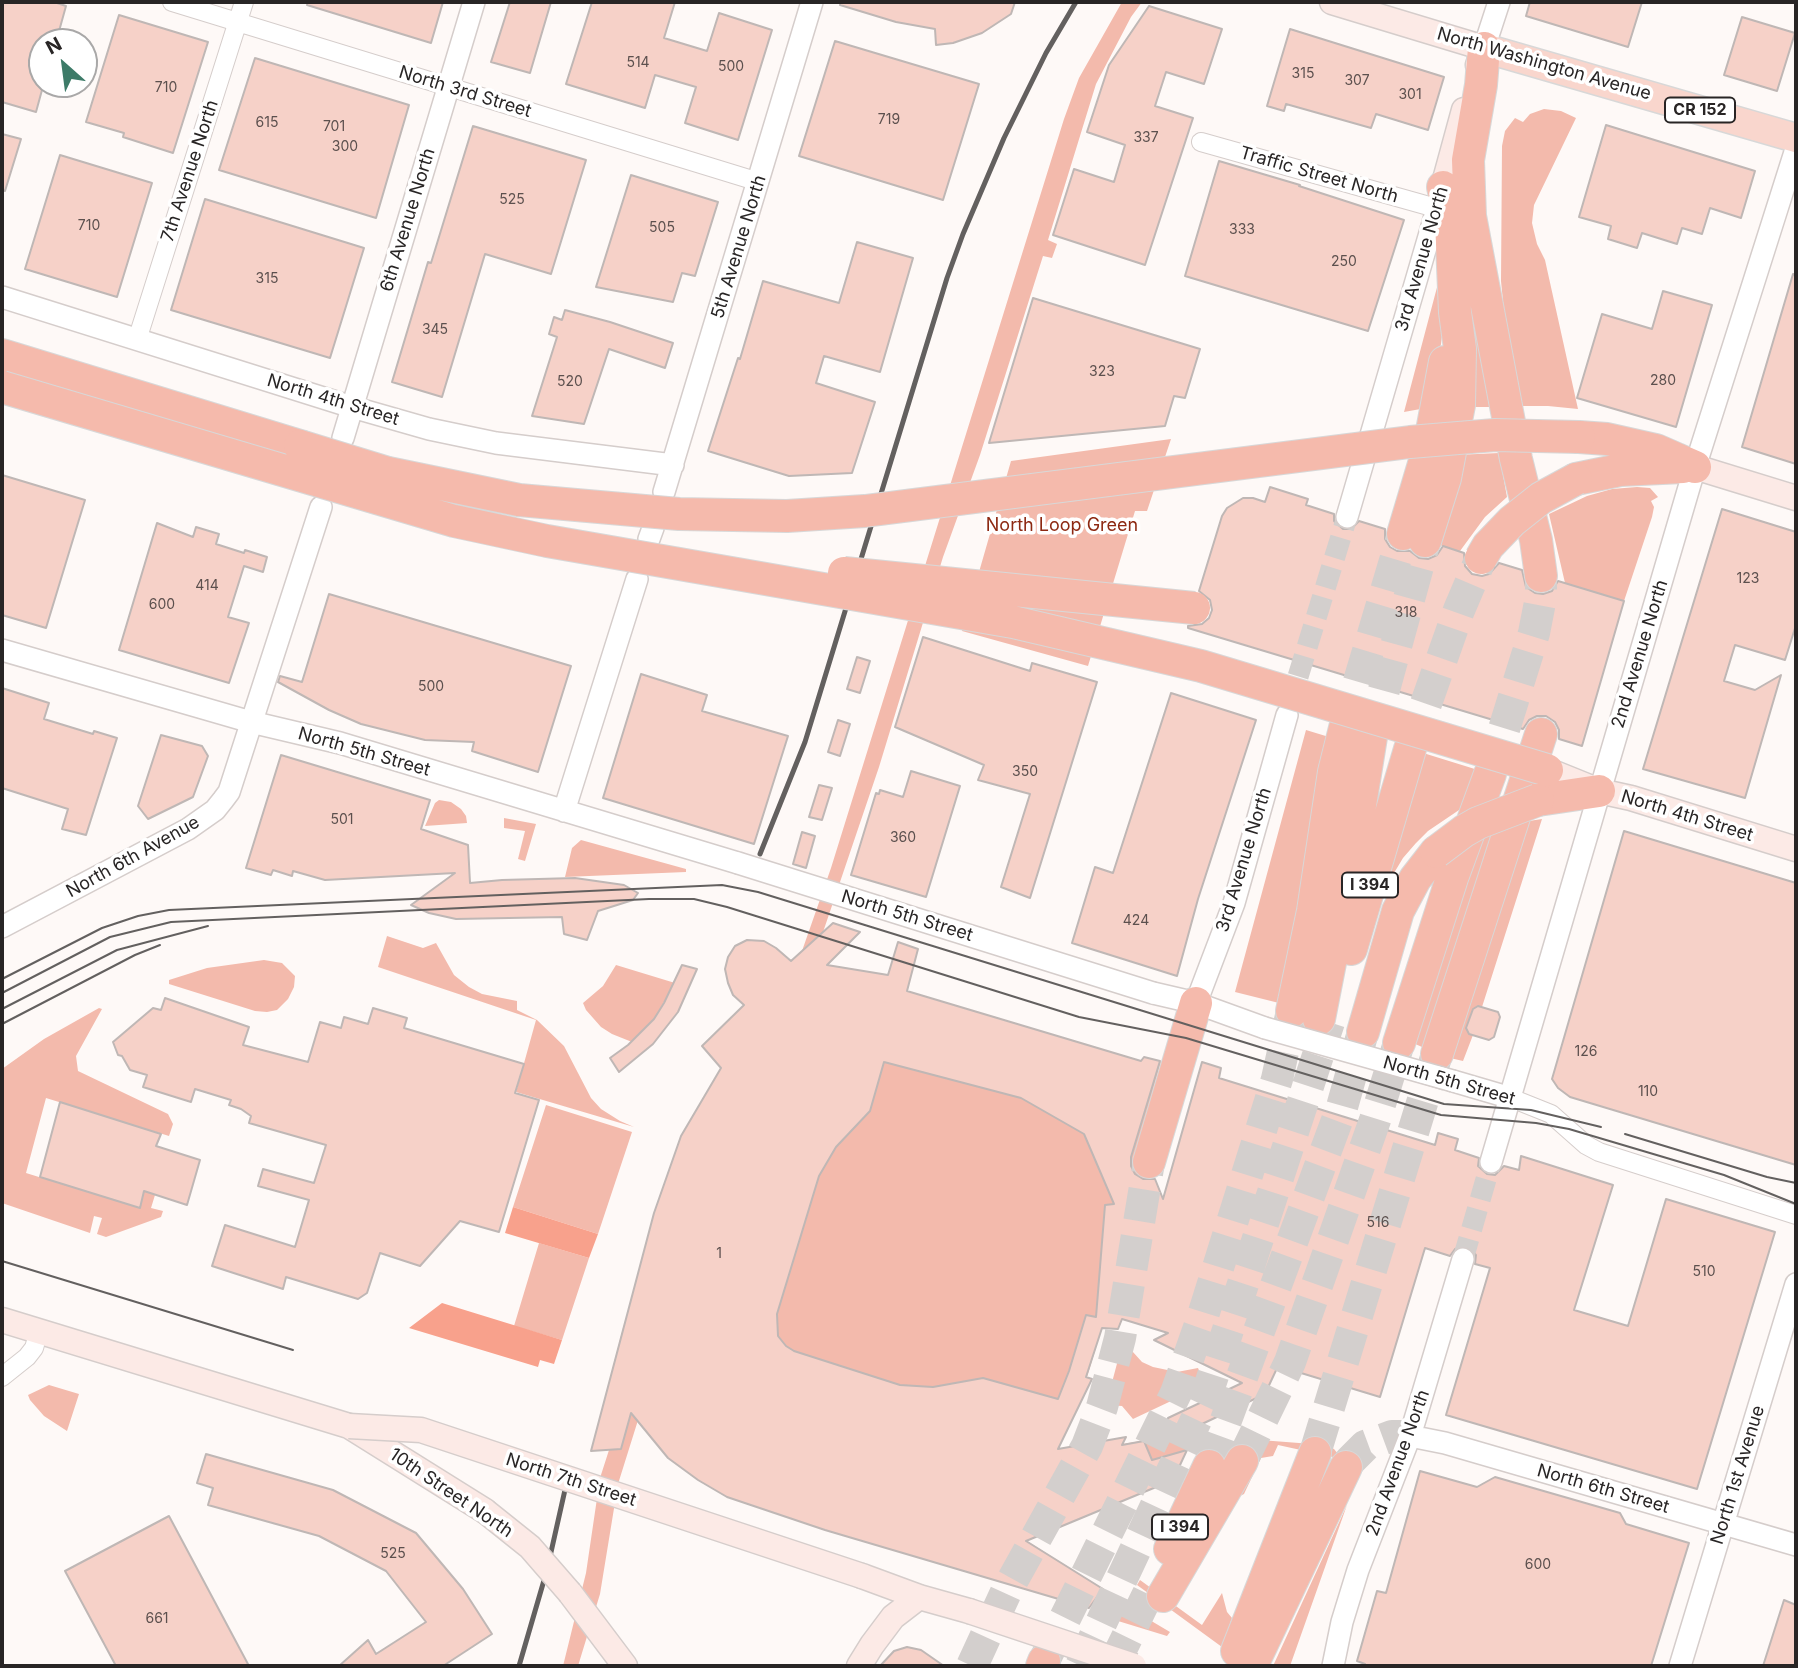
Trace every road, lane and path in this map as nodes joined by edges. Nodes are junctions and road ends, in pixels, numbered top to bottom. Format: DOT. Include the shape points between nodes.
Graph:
graph roads {
  1 [pos="172,2"];
  2 [pos="244,2"];
  3 [pos="474,2"];
  4 [pos="812,2"];
  5 [pos="1332,2"];
  6 [pos="1499,2"];
  7 [pos="238,23"];
  8 [pos="1484,48"];
  9 [pos="448,87"];
  10 [pos="1796,138"];
  11 [pos="1201,142"];
  12 [pos="1796,149"];
  13 [pos="759,182"];
  14 [pos="1440,197"];
  15 [pos="2,297"];
  16 [pos="137,340"];
  17 [pos="2,355"];
  18 [pos="2,387"];
  19 [pos="352,407"];
  20 [pos="343,438"];
  21 [pos="673,464"];
  22 [pos="1695,467"];
  23 [pos="664,492"];
  24 [pos="1796,498"];
  25 [pos="321,507"];
  26 [pos="1347,517"];
  27 [pos="1414,537"];
  28 [pos="578,546"];
  29 [pos="1481,558"];
  30 [pos="1541,576"];
  31 [pos="636,579"];
  32 [pos="1194,608"];
  33 [pos="2,650"];
  34 [pos="1287,715"];
  35 [pos="251,722"];
  36 [pos="1358,732"];
  37 [pos="1541,734"];
  38 [pos="1410,749"];
  39 [pos="1547,770"];
  40 [pos="1490,774"];
  41 [pos="1588,786"];
  42 [pos="564,811"];
  43 [pos="1796,849"];
  44 [pos="2,927"];
  45 [pos="1196,1003"];
  46 [pos="1363,1032"];
  47 [pos="1399,1043"];
  48 [pos="1437,1054"];
  49 [pos="1511,1098"];
  50 [pos="1149,1162"];
  51 [pos="1491,1162"];
  52 [pos="1796,1215"];
  53 [pos="1462,1259"];
  54 [pos="1796,1284"];
  55 [pos="2,1320"];
  56 [pos="39,1331"];
  57 [pos="2,1377"];
  58 [pos="349,1426"];
  59 [pos="1410,1436"];
  60 [pos="1315,1452"];
  61 [pos="1242,1461"];
  62 [pos="1209,1466"];
  63 [pos="1346,1467"];
  64 [pos="1723,1524"];
  65 [pos="1796,1545"];
  66 [pos="919,1597"];
  67 [pos="625,1666"];
  68 [pos="859,1666"];
  69 [pos="1134,1666"];
  70 [pos="1333,1666"];
  71 [pos="1681,1666"];
  1 -- 7 [label="street, North 3rd Street"];
  2 -- 7 [label="street, 7th Avenue North"];
  3 -- 9 [label="street, 6th Avenue North"];
  4 -- 13 [label="street, 5th Avenue North"];
  5 -- 8 [label="main road, North Washington Avenue / CR 152"];
  6 -- 8 [label="street, 3rd Avenue North"];
  7 -- 9 [label="street, North 3rd Street"];
  7 -- 16 [label="street, 7th Avenue North"];
  8 -- 10 [label="main road, North Washington Avenue / CR 152"];
  8 -- 14 [label="main road, 3rd Avenue North"];
  8 -- 30 [label="highway" via="1468,160 1470,216"];
  9 -- 13 [label="street, North 3rd Street"];
  9 -- 19 [label="street, 6th Avenue North"];
  11 -- 14 [label="street, Traffic Street North"];
  12 -- 22 [label="street, 2nd Avenue North"];
  13 -- 21 [label="street, 5th Avenue North"];
  14 -- 26 [label="street, 3rd Avenue North"];
  14 -- 27 [label="highway" via="1451,221 1455,312"];
  15 -- 16 [label="street, North 4th Street"];
  16 -- 19 [label="street, North 4th Street"];
  17 -- 22 [label="highway, bridge" via="388,473 519,500 679,514 836,514 1495,435 1607,439 1656,450"];
  18 -- 28 [label="highway, bridge" via="454,521"];
  19 -- 20 [label="street, 6th Avenue North"];
  19 -- 21 [label="street, North 4th Street" via="496,443"];
  21 -- 23 [label="street, 5th Avenue North"];
  22 -- 24 [label="main road"];
  22 -- 29 [label="highway, bridge" via="1620,470 1576,480 1512,520"];
  22 -- 41 [label="street, 2nd Avenue North"];
  25 -- 35 [label="street"];
  28 -- 32 [label="highway, bridge"];
  28 -- 39 [label="highway, bridge" via="1013,622 1200,666"];
  31 -- 42 [label="street"];
  33 -- 35 [label="street, North 5th Street"];
  34 -- 45 [label="street, 3rd Avenue North" via="1234,903"];
  35 -- 42 [label="street, North 5th Street" via="340,743"];
  35 -- 44 [label="street, North 6th Avenue" via="229,792 215,810"];
  36 -- 38 [label="highway, I 394" via="1356,830 1313,1017"];
  37 -- 48 [label="highway"];
  39 -- 41 [label="main road, North 4th Street"];
  40 -- 47 [label="highway"];
  41 -- 43 [label="main road, North 4th Street"];
  41 -- 46 [label="highway, I 394, bridge" via="1478,823 1436,852 1398,911"];
  41 -- 49 [label="street, 2nd Avenue North"];
  42 -- 45 [label="street, North 5th Street, bridge"];
  45 -- 49 [label="street, North 5th Street, bridge" via="1265,1028"];
  45 -- 50 [label="highway"];
  49 -- 51 [label="street, 2nd Avenue North"];
  49 -- 52 [label="street, North 5th Street" via="1551,1114 1599,1152"];
  53 -- 59 [label="street, 2nd Avenue North"];
  54 -- 64 [label="street, North 1st Avenue"];
  55 -- 56 [label="main road, North 7th Street"];
  56 -- 57 [label="street" via="27,1357"];
  56 -- 58 [label="main road, North 7th Street"];
  58 -- 66 [label="main road, North 7th Street, bridge" via="421,1430"];
  58 -- 67 [label="main road, 10th Street North, bridge" via="485,1511 530,1547"];
  59 -- 64 [label="street, North 6th Street"];
  59 -- 70 [label="street, 2nd Avenue North" via="1358,1570"];
  60 -- 63 [label="highway" via="1245,1657"];
  61 -- 62 [label="highway, I 394" via="1157,1592"];
  64 -- 65 [label="street, North 6th Street"];
  64 -- 71 [label="street, North 1st Avenue"];
  66 -- 68 [label="main road" via="893,1618"];
  66 -- 69 [label="main road, North 7th Street, bridge"];
}
